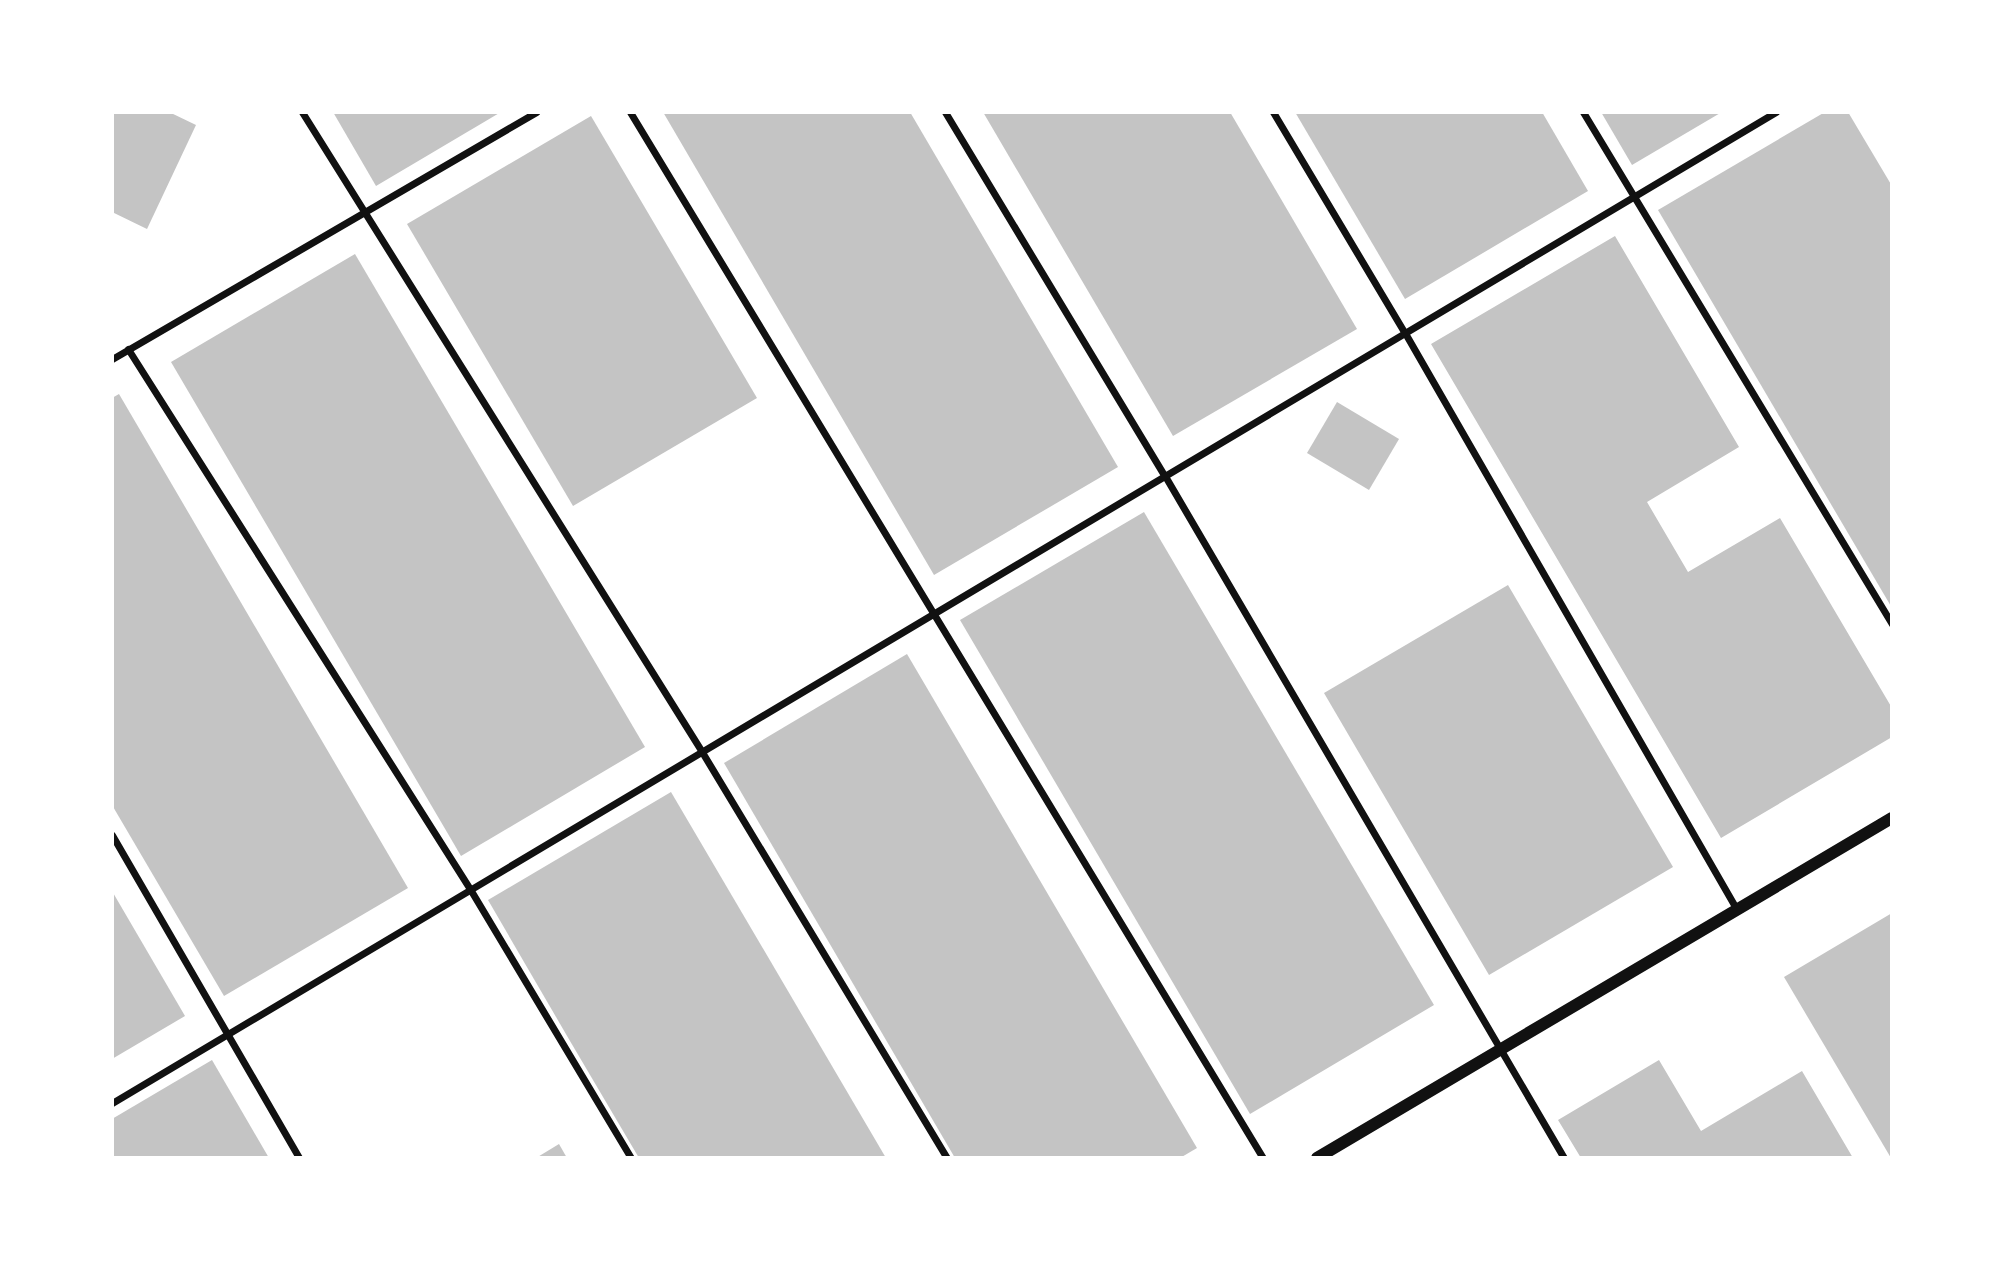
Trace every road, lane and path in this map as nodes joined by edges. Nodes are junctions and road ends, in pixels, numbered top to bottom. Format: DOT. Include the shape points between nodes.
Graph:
graph roads {
  1 [pos="302,112"];
  2 [pos="536,112"];
  3 [pos="630,112"];
  4 [pos="945,112"];
  5 [pos="1273,112"];
  6 [pos="1583,112"];
  7 [pos="1776,112"];
  8 [pos="1634,197"];
  9 [pos="366,211"];
  10 [pos="1405,333"];
  11 [pos="128,349"];
  12 [pos="112,359"];
  13 [pos="1165,476"];
  14 [pos="934,614"];
  15 [pos="1892,624"];
  16 [pos="702,752"];
  17 [pos="1892,818"];
  18 [pos="112,835"];
  19 [pos="470,890"];
  20 [pos="1738,913"];
  21 [pos="227,1034"];
  22 [pos="1499,1049"];
  23 [pos="112,1103"];
  24 [pos="299,1158"];
  25 [pos="631,1158"];
  26 [pos="947,1158"];
  27 [pos="1263,1158"];
  28 [pos="1317,1158"];
  29 [pos="1564,1158"];
  1 -- 9 [label="street"];
  2 -- 9 [label="street"];
  3 -- 14 [label="street"];
  4 -- 13 [label="street"];
  5 -- 10 [label="street"];
  6 -- 8 [label="street"];
  7 -- 8 [label="street"];
  8 -- 10 [label="street"];
  8 -- 15 [label="street"];
  9 -- 11 [label="street"];
  9 -- 16 [label="street"];
  10 -- 13 [label="street"];
  10 -- 20 [label="street"];
  11 -- 12 [label="street"];
  11 -- 19 [label="street"];
  13 -- 14 [label="street"];
  13 -- 22 [label="street"];
  14 -- 16 [label="street"];
  14 -- 27 [label="street"];
  16 -- 19 [label="street"];
  16 -- 26 [label="street"];
  17 -- 20 [label="street"];
  18 -- 21 [label="street"];
  19 -- 21 [label="street"];
  19 -- 25 [label="street"];
  20 -- 22 [label="street"];
  21 -- 23 [label="street"];
  21 -- 24 [label="street"];
  22 -- 28 [label="street"];
  22 -- 29 [label="street"];
}
